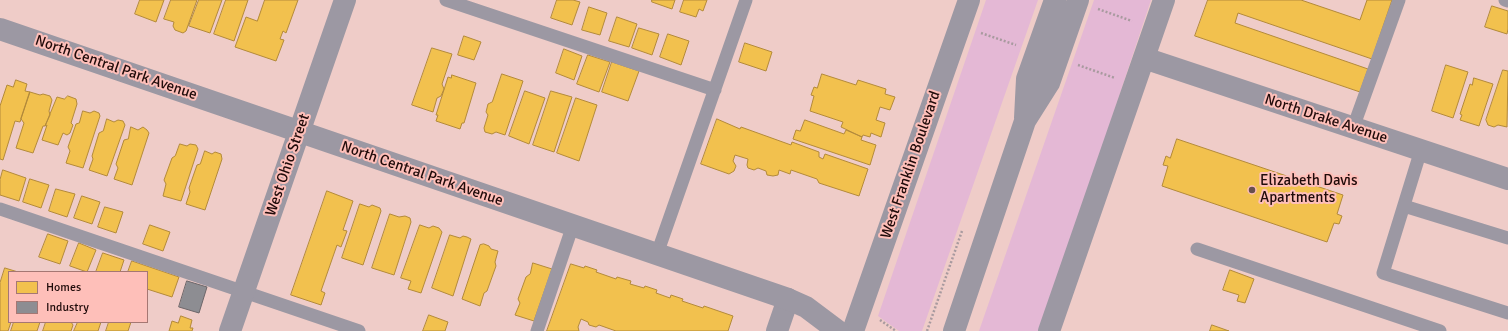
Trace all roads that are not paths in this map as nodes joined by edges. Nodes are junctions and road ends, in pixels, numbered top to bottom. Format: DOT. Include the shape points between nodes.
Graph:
graph roads {
  1 [pos="345,0"];
  2 [pos="446,0"];
  3 [pos="746,0"];
  4 [pos="969,0"];
  5 [pos="1055,0"];
  6 [pos="1164,0"];
  7 [pos="1399,0"];
  8 [pos="1085,3"];
  9 [pos="0,29"];
  10 [pos="1144,58"];
  11 [pos="715,90"];
  12 [pos="1025,121"];
  13 [pos="1353,128"];
  14 [pos="299,132"];
  15 [pos="1421,150"];
  16 [pos="1508,179"];
  17 [pos="1404,206"];
  18 [pos="0,209"];
  19 [pos="573,226"];
  20 [pos="1508,238"];
  21 [pos="1197,249"];
  22 [pos="657,254"];
  23 [pos="244,292"];
  24 [pos="788,299"];
  25 [pos="1508,313"];
  26 [pos="230,331"];
  27 [pos="359,331"];
  28 [pos="537,331"];
  29 [pos="777,331"];
  30 [pos="838,331"];
  31 [pos="853,331"];
  32 [pos="954,331"];
  33 [pos="1049,331"];
  34 [pos="1440,331"];
  1 -- 14 [label="street, West Ohio Street"];
  2 -- 11 [label="lane"];
  3 -- 11 [label="lane"];
  4 -- 31 [label="street, West Franklin Boulevard"];
  5 -- 12 [label="street" via="1027,78"];
  6 -- 10 [label="street"];
  7 -- 13 [label="lane"];
  8 -- 12 [label="street" via="1049,83"];
  9 -- 14 [label="street, North Central Park Avenue"];
  10 -- 13 [label="street, North Drake Avenue"];
  10 -- 33 [label="street"];
  11 -- 22 [label="lane"];
  12 -- 32 [label="street"];
  13 -- 15 [label="street, North Drake Avenue"];
  14 -- 19 [label="street, North Central Park Avenue"];
  14 -- 23 [label="street, West Ohio Street"];
  15 -- 16 [label="street, North Drake Avenue"];
  15 -- 17 [label="lane"];
  17 -- 20 [label="lane"];
  17 -- 25 [label="lane" via="1383,273"];
  18 -- 23 [label="lane"];
  19 -- 22 [label="street, North Central Park Avenue"];
  19 -- 28 [label="lane"];
  21 -- 34 [label="lane"];
  22 -- 24 [label="street, North Central Park Avenue"];
  23 -- 26 [label="street, West Ohio Street"];
  23 -- 27 [label="lane"];
  24 -- 29 [label="street"];
  24 -- 30 [label="street, North Central Park Avenue" via="806,306"];
}
